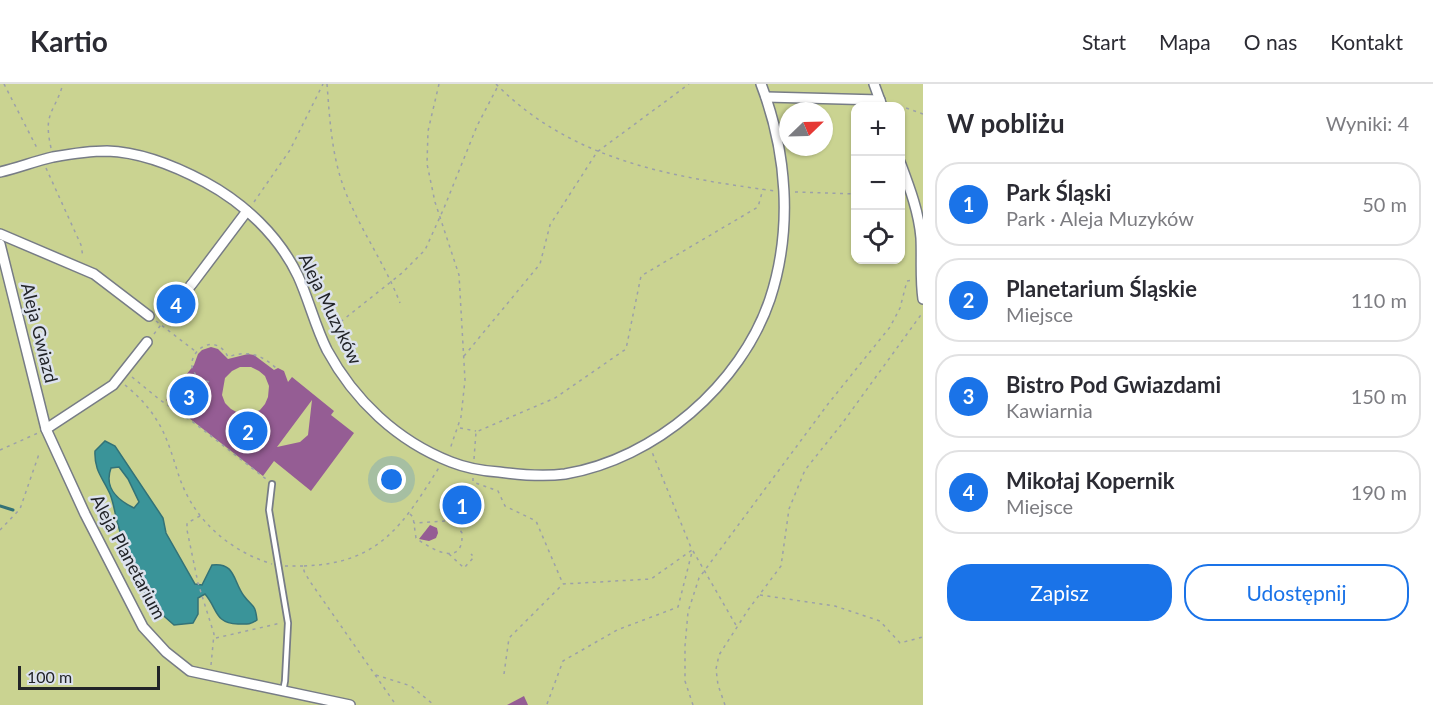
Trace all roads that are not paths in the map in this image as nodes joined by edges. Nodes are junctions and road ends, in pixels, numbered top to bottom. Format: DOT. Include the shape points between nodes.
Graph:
graph roads {
  1 [pos="761,84"];
  2 [pos="874,84"];
  3 [pos="766,97"];
  4 [pos="851,102"];
  5 [pos="880,102"];
  6 [pos="0,172"];
  7 [pos="905,177"];
  8 [pos="247,211"];
  9 [pos="0,234"];
  10 [pos="0,244"];
  11 [pos="922,284"];
  12 [pos="189,288"];
  13 [pos="923,299"];
  14 [pos="149,316"];
  15 [pos="147,342"];
  16 [pos="46,429"];
  17 [pos="272,484"];
  18 [pos="283,691"];
  19 [pos="350,705"];
  1 -- 3 [label="street, Aleja Muzyków"];
  2 -- 5 [label="street"];
  3 -- 4 [label="street"];
  3 -- 8 [label="street, Aleja Muzyków" via="784,192 780,262 760,323 734,364 687,415 648,443 610,461 563,474 534,476 473,468 445,459 381,420 343,376 321,337 290,262"];
  6 -- 8 [label="street, Aleja Muzyków" via="54,157 108,151 181,171"];
  7 -- 11 [label="street" via="918,217"];
  8 -- 12 [label="street"];
  9 -- 14 [label="street" via="94,273"];
  10 -- 16 [label="street, Aleja Gwiazd"];
  11 -- 13 [label="street"];
  15 -- 16 [label="street" via="112,385"];
  16 -- 18 [label="street, Aleja Planetarium" via="143,627 190,671"];
  17 -- 18 [label="lane" via="269,510 288,622"];
  18 -- 19 [label="street, Aleja Planetarium"];
}
